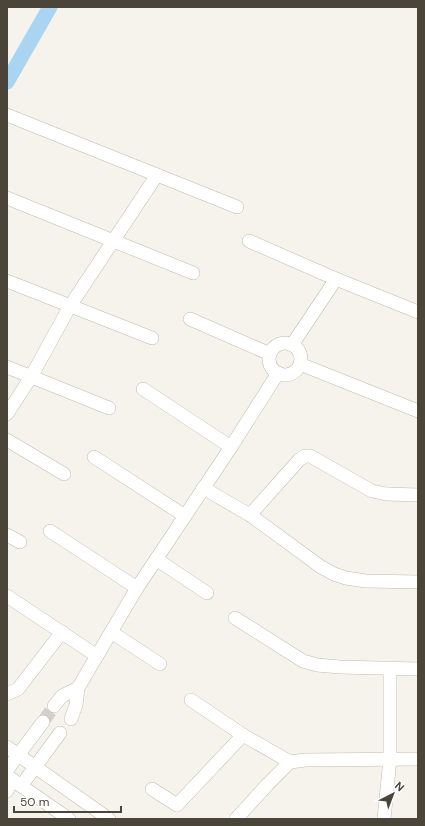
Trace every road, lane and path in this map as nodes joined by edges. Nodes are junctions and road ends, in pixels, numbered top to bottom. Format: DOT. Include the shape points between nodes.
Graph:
graph roads {
  1 [pos="7,115"];
  2 [pos="157,174"];
  3 [pos="7,198"];
  4 [pos="237,207"];
  5 [pos="113,241"];
  6 [pos="249,241"];
  7 [pos="193,274"];
  8 [pos="336,279"];
  9 [pos="7,281"];
  10 [pos="70,306"];
  11 [pos="418,312"];
  12 [pos="190,319"];
  13 [pos="152,338"];
  14 [pos="292,345"];
  15 [pos="270,354"];
  16 [pos="300,364"];
  17 [pos="7,368"];
  18 [pos="278,373"];
  19 [pos="31,377"];
  20 [pos="143,389"];
  21 [pos="109,408"];
  22 [pos="418,411"];
  23 [pos="7,414"];
  24 [pos="7,440"];
  25 [pos="231,447"];
  26 [pos="94,457"];
  27 [pos="64,474"];
  28 [pos="204,488"];
  29 [pos="418,495"];
  30 [pos="250,515"];
  31 [pos="185,516"];
  32 [pos="50,531"];
  33 [pos="7,534"];
  34 [pos="20,542"];
  35 [pos="156,559"];
  36 [pos="418,582"];
  37 [pos="137,588"];
  38 [pos="207,593"];
  39 [pos="7,596"];
  40 [pos="235,618"];
  41 [pos="62,632"];
  42 [pos="111,632"];
  43 [pos="97,656"];
  44 [pos="160,664"];
  45 [pos="390,669"];
  46 [pos="418,669"];
  47 [pos="78,688"];
  48 [pos="7,694"];
  49 [pos="191,700"];
  50 [pos="54,706"];
  51 [pos="71,719"];
  52 [pos="43,722"];
  53 [pos="60,733"];
  54 [pos="243,735"];
  55 [pos="12,751"];
  56 [pos="390,759"];
  57 [pos="418,759"];
  58 [pos="290,762"];
  59 [pos="36,767"];
  60 [pos="11,781"];
  61 [pos="152,789"];
  62 [pos="69,819"];
  63 [pos="109,819"];
  64 [pos="236,819"];
  65 [pos="384,819"];
  1 -- 2 [label="street"];
  2 -- 4 [label="street"];
  2 -- 5 [label="street"];
  3 -- 5 [label="street"];
  5 -- 7 [label="street"];
  5 -- 10 [label="street"];
  6 -- 8 [label="street"];
  8 -- 11 [label="street"];
  8 -- 14 [label="street"];
  9 -- 10 [label="street"];
  10 -- 13 [label="street"];
  10 -- 19 [label="street"];
  12 -- 15 [label="street"];
  14 -- 15 [label="street" via="277,345"];
  14 -- 16 [label="street" via="300,353"];
  15 -- 18 [label="street" via="271,365"];
  16 -- 18 [label="street" via="298,369 288,374"];
  16 -- 22 [label="street"];
  17 -- 19 [label="street"];
  18 -- 25 [label="street"];
  19 -- 21 [label="street"];
  19 -- 23 [label="street"];
  20 -- 25 [label="street"];
  24 -- 27 [label="street"];
  25 -- 28 [label="street"];
  26 -- 31 [label="street"];
  28 -- 30 [label="street"];
  28 -- 31 [label="street"];
  29 -- 30 [label="street" via="372,491 310,456 305,456"];
  30 -- 36 [label="street" via="334,574 366,581"];
  31 -- 35 [label="street"];
  32 -- 37 [label="street"];
  33 -- 34 [label="street"];
  35 -- 37 [label="street"];
  35 -- 38 [label="street"];
  37 -- 42 [label="street"];
  39 -- 41 [label="street"];
  40 -- 45 [label="street" via="304,661 317,665"];
  41 -- 43 [label="street"];
  41 -- 48 [label="street" via="18,690"];
  42 -- 43 [label="street"];
  42 -- 44 [label="street"];
  43 -- 47 [label="street"];
  45 -- 46 [label="street"];
  45 -- 56 [label="street"];
  47 -- 50 [label="street" via="62,696"];
  47 -- 51 [label="street" via="76,706"];
  49 -- 54 [label="street"];
  52 -- 55 [label="street"];
  53 -- 59 [label="street"];
  54 -- 58 [label="street"];
  54 -- 61 [label="street" via="177,805"];
  55 -- 59 [label="street"];
  55 -- 60 [label="street"];
  56 -- 57 [label="street"];
  56 -- 58 [label="street"];
  56 -- 65 [label="street"];
  58 -- 64 [label="street"];
  59 -- 60 [label="street"];
  59 -- 63 [label="street"];
  60 -- 62 [label="street"];
}
